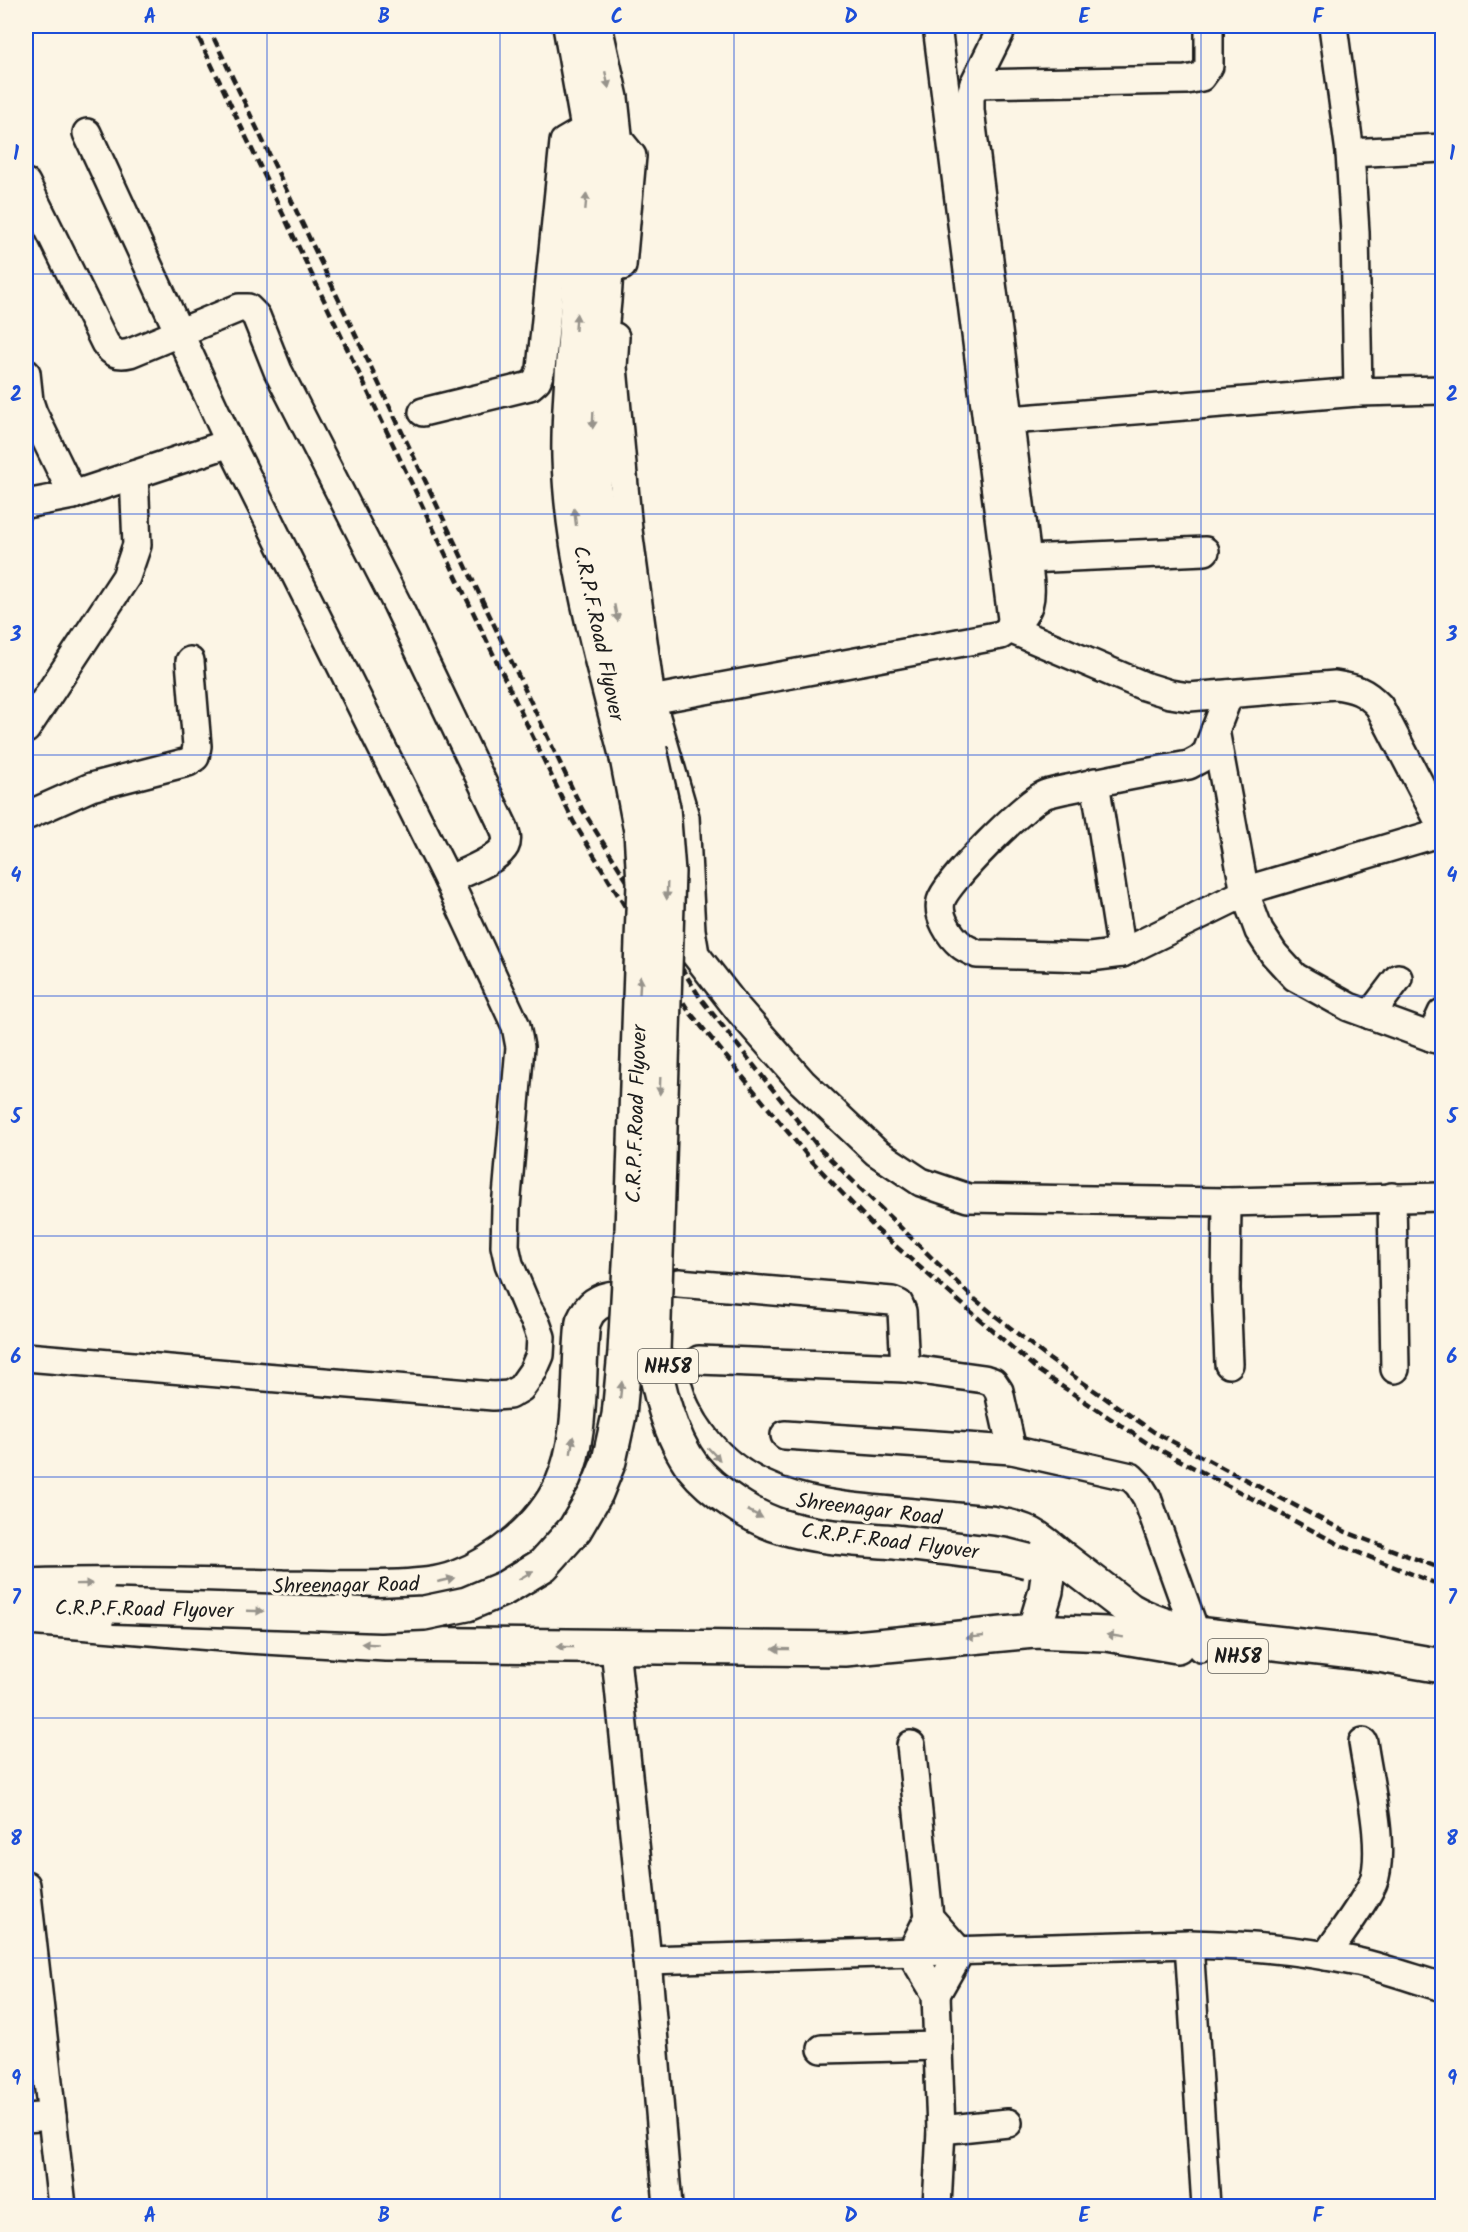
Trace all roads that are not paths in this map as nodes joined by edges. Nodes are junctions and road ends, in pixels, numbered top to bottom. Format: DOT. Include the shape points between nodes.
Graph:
graph roads {
  1 [pos="570,26"];
  2 [pos="595,26"];
  3 [pos="937,26"];
  4 [pos="1003,26"];
  5 [pos="1209,26"];
  6 [pos="1333,26"];
  7 [pos="975,84"];
  8 [pos="602,132"];
  9 [pos="87,133"];
  10 [pos="1443,148"];
  11 [pos="1350,153"];
  12 [pos="26,183"];
  13 [pos="594,259"];
  14 [pos="178,332"];
  15 [pos="26,373"];
  16 [pos="1443,390"];
  17 [pos="1358,392"];
  18 [pos="423,412"];
  19 [pos="1010,420"];
  20 [pos="230,443"];
  21 [pos="135,475"];
  22 [pos="73,495"];
  23 [pos="26,504"];
  24 [pos="1205,551"];
  25 [pos="1027,559"];
  26 [pos="1010,629"];
  27 [pos="190,661"];
  28 [pos="1229,694"];
  29 [pos="651,700"];
  30 [pos="26,729"];
  31 [pos="1215,730"];
  32 [pos="1095,782"];
  33 [pos="26,816"];
  34 [pos="1443,827"];
  35 [pos="1443,832"];
  36 [pos="447,880"];
  37 [pos="1245,893"];
  38 [pos="1122,953"];
  39 [pos="1398,978"];
  40 [pos="1443,1013"];
  41 [pos="1370,1015"];
  42 [pos="1437,1039"];
  43 [pos="1392,1197"];
  44 [pos="1443,1197"];
  45 [pos="1227,1202"];
  46 [pos="679,1283"];
  47 [pos="26,1357"];
  48 [pos="699,1360"];
  49 [pos="1229,1364"];
  50 [pos="905,1368"];
  51 [pos="1395,1369"];
  52 [pos="785,1435"];
  53 [pos="1012,1450"];
  54 [pos="1038,1565"];
  55 [pos="1083,1574"];
  56 [pos="27,1604"];
  57 [pos="1034,1631"];
  58 [pos="1199,1642"];
  59 [pos="615,1648"];
  60 [pos="1443,1665"];
  61 [pos="1443,1687"];
  62 [pos="1363,1742"];
  63 [pos="911,1745"];
  64 [pos="26,1898"];
  65 [pos="929,1917"];
  66 [pos="1189,1944"];
  67 [pos="960,1952"];
  68 [pos="911,1953"];
  69 [pos="1326,1956"];
  70 [pos="647,1960"];
  71 [pos="1443,1987"];
  72 [pos="936,1994"];
  73 [pos="938,2046"];
  74 [pos="822,2049"];
  75 [pos="39,2117"];
  76 [pos="1008,2123"];
  77 [pos="941,2130"];
  78 [pos="62,2206"];
  79 [pos="668,2206"];
  80 [pos="937,2206"];
  81 [pos="1206,2206"];
  1 -- 8 [label="main road"];
  2 -- 8 [label="main road, one-way" via="611,98"];
  3 -- 26 [label="street" via="1012,619"];
  4 -- 7 [label="street"];
  5 -- 7 [label="street" via="1209,66 1200,77"];
  6 -- 11 [label="street"];
  7 -- 19 [label="street" via="970,110"];
  8 -- 13 [label="main road, C.R.P.F.Road Flyover" via="589,167"];
  8 -- 18 [label="street" via="564,142 537,380 530,386"];
  8 -- 29 [label="street" via="632,156 613,367 628,530"];
  9 -- 14 [label="street"];
  10 -- 11 [label="street"];
  11 -- 17 [label="street"];
  12 -- 14 [label="street" via="111,352 130,353"];
  13 -- 54 [label="main road, C.R.P.F.Road Flyover, one-way, bridge" via="594,488 622,643 663,808 668,872 653,1352 655,1374 669,1420 693,1467 717,1491 782,1527 825,1536 1004,1554"];
  56 -- 13 [label="main road, C.R.P.F.Road Flyover, one-way, bridge" via="424,1613 467,1604 543,1565 575,1529 596,1493 609,1461 619,1415 627,1330 644,883 641,831 585,583 574,517 570,409"];
  14 -- 20 [label="street"];
  14 -- 36 [label="street" via="238,308 248,308 256,316 278,371 382,574 507,836 506,845 490,860"];
  15 -- 22 [label="street" via="33,413"];
  16 -- 17 [label="street"];
  17 -- 19 [label="street"];
  19 -- 25 [label="street"];
  20 -- 21 [label="street"];
  20 -- 36 [label="street"];
  21 -- 22 [label="street"];
  21 -- 30 [label="street" via="137,545 126,577"];
  22 -- 23 [label="street"];
  24 -- 25 [label="street"];
  25 -- 26 [label="street" via="1028,611"];
  26 -- 28 [label="street" via="1144,687 1189,697"];
  26 -- 29 [label="street" via="1001,635"];
  27 -- 33 [label="street" via="195,757 91,788"];
  28 -- 31 [label="street"];
  28 -- 34 [label="street" via="1335,685 1369,695 1379,706"];
  29 -- 45 [label="street" via="685,817 695,954 802,1082 876,1152 921,1182 968,1198"];
  31 -- 32 [label="street" via="1207,752 1189,765"];
  31 -- 37 [label="street"];
  32 -- 38 [label="street"];
  32 -- 38 [label="street" via="1045,794 1033,801 947,888 940,914 954,938 977,954 1090,957"];
  35 -- 37 [label="street"];
  36 -- 47 [label="street" via="516,1026 520,1047 505,1246 541,1337 540,1355 521,1388 509,1395 493,1396"];
  37 -- 38 [label="street"];
  37 -- 41 [label="street" via="1259,932 1295,977"];
  39 -- 41 [label="street"];
  40 -- 42 [label="street"];
  41 -- 42 [label="street"];
  43 -- 44 [label="street"];
  43 -- 45 [label="street"];
  43 -- 51 [label="street"];
  45 -- 49 [label="street"];
  46 -- 50 [label="street" via="892,1301 902,1311"];
  48 -- 50 [label="street"];
  50 -- 53 [label="street" via="993,1382 999,1391"];
  52 -- 53 [label="street"];
  53 -- 58 [label="street" via="1131,1478 1139,1485"];
  54 -- 55 [label="main road, C.R.P.F.Road Flyover"];
  54 -- 57 [label="main road" via="1046,1591"];
  56 -- 55 [label="main road, Shreenagar Road / NH58, one-way" via="124,1583 365,1588 455,1579 501,1554 541,1518 562,1484 577,1413 583,1322 590,1310 614,1299 637,1302 646,1308 655,1321 683,1410 702,1441 725,1465 760,1488 829,1507 1014,1528 1035,1538"];
  55 -- 58 [label="main road, Shreenagar Road / NH58" via="1130,1610"];
  59 -- 56 [label="main road, Shreenagar Road / NH58, one-way" via="386,1644 248,1636"];
  58 -- 57 [label="main road, Shreenagar Road / NH58, one-way"];
  57 -- 59 [label="main road, Shreenagar Road / NH58, one-way" via="845,1649"];
  58 -- 60 [label="main road, Shreenagar Road / NH58" via="1379,1655"];
  58 -- 61 [label="main road, Shreenagar Road / NH58"];
  59 -- 70 [label="street"];
  62 -- 69 [label="street" via="1378,1864 1372,1883"];
  63 -- 65 [label="street"];
  64 -- 75 [label="street"];
  65 -- 67 [label="street"];
  65 -- 68 [label="street"];
  66 -- 67 [label="street"];
  66 -- 69 [label="street" via="1246,1945"];
  66 -- 81 [label="street"];
  67 -- 68 [label="street"];
  67 -- 72 [label="street"];
  68 -- 70 [label="street"];
  68 -- 72 [label="street"];
  69 -- 71 [label="street"];
  70 -- 79 [label="street"];
  72 -- 73 [label="street"];
  73 -- 74 [label="street"];
  73 -- 77 [label="street"];
  75 -- 78 [label="street"];
  76 -- 77 [label="street"];
  77 -- 80 [label="street"];
}
